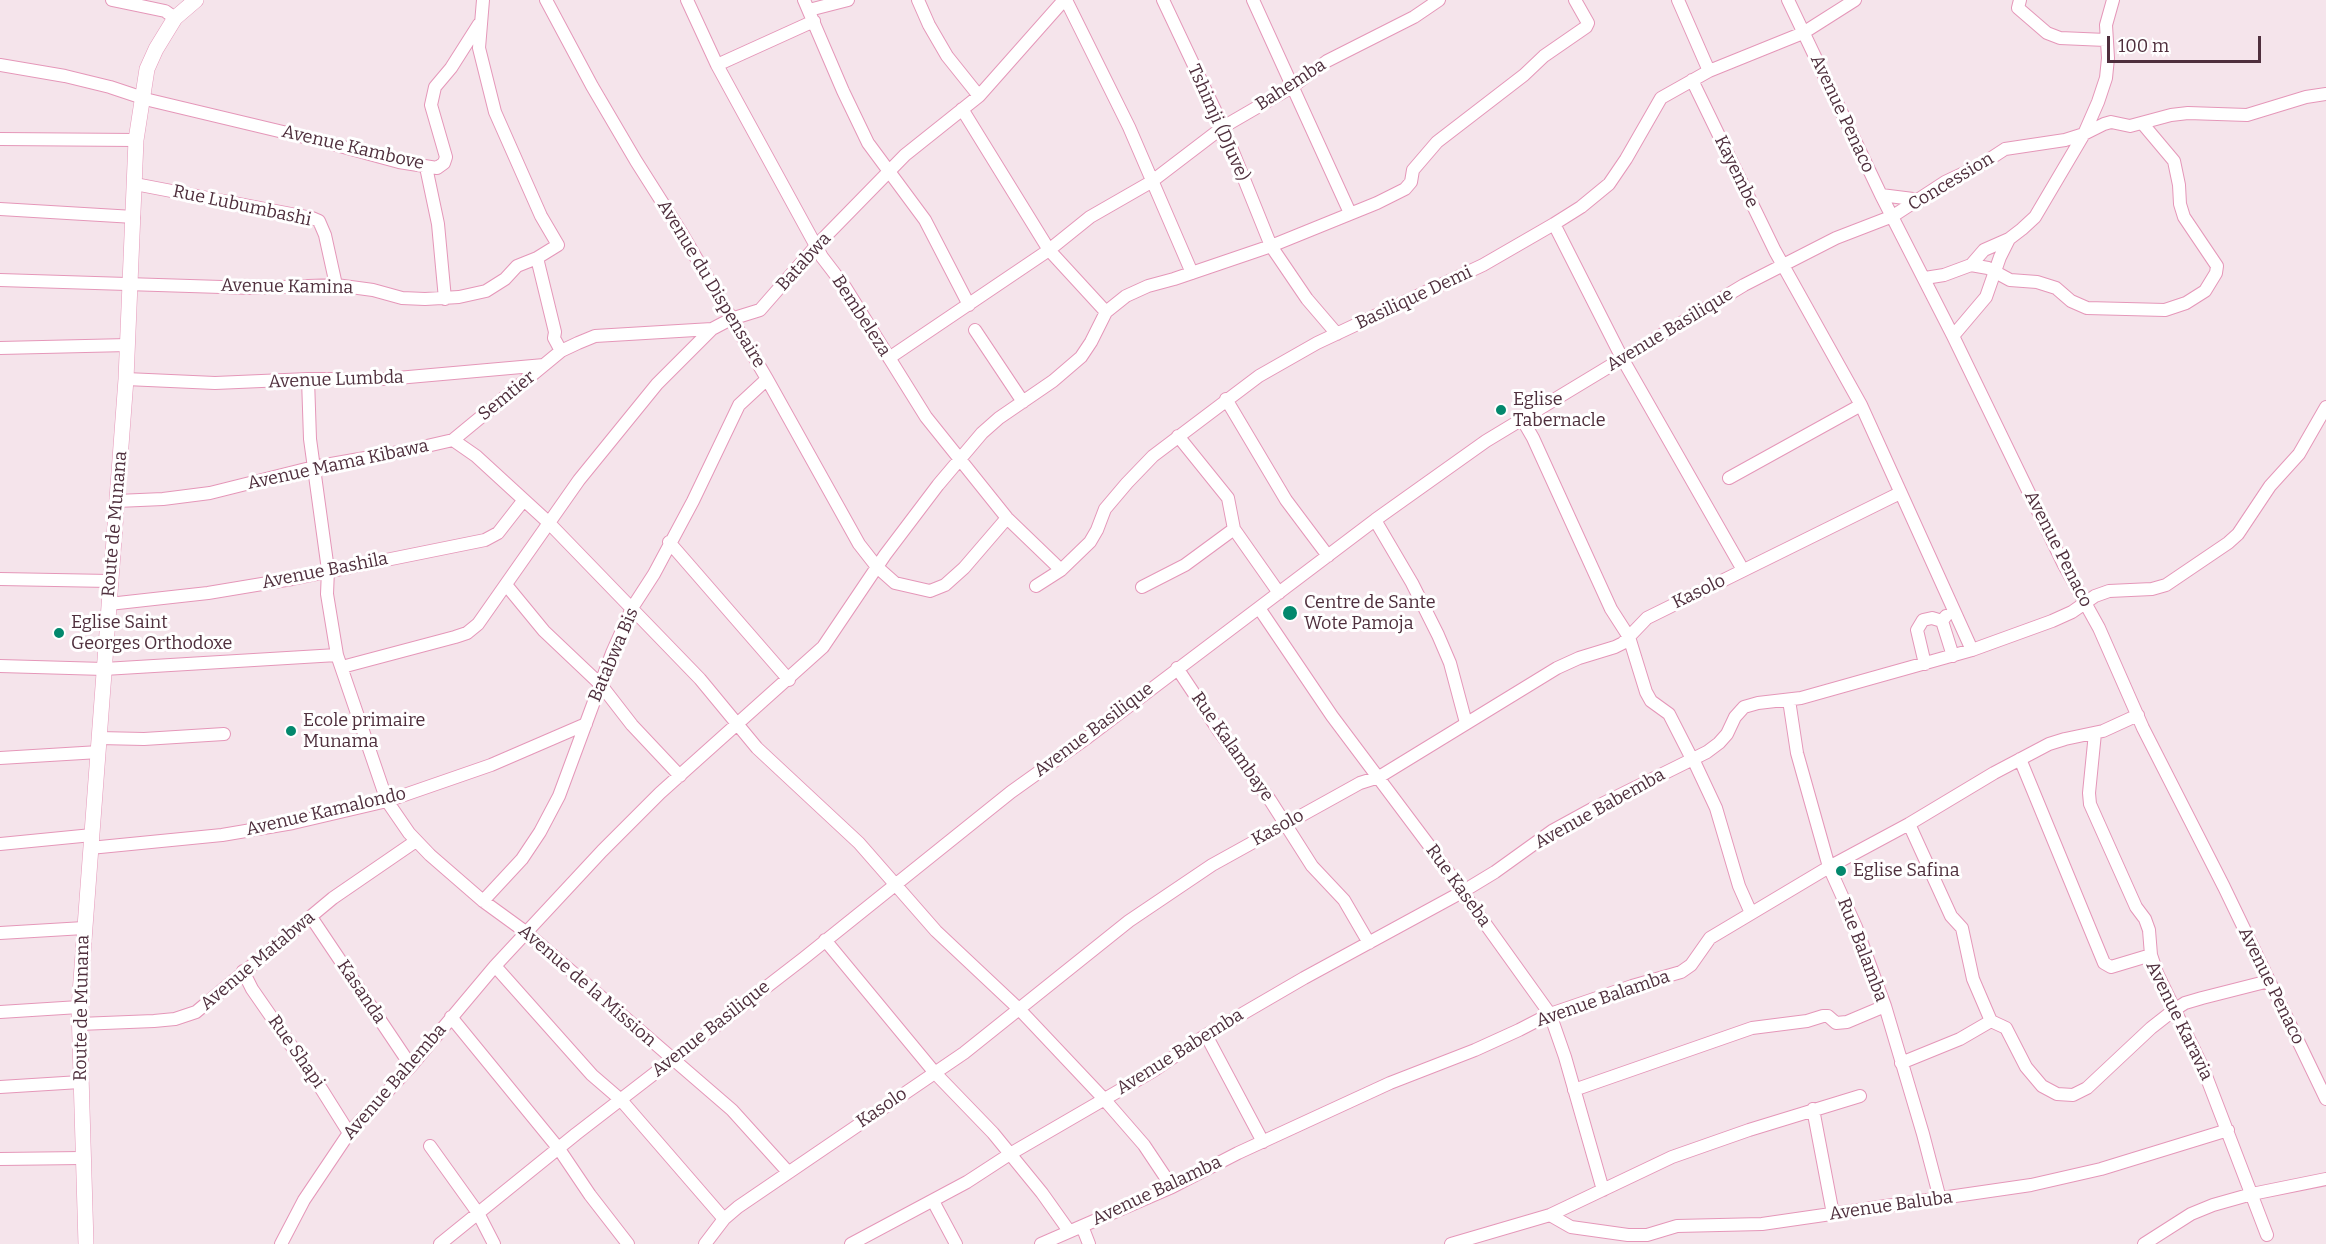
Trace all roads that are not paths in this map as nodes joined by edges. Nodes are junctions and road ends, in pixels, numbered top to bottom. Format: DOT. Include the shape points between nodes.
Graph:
graph roads {
  1 [pos="112,0"];
  2 [pos="196,0"];
  3 [pos="483,0"];
  4 [pos="546,0"];
  5 [pos="687,0"];
  6 [pos="848,0"];
  7 [pos="918,0"];
  8 [pos="1065,0"];
  9 [pos="1163,0"];
  10 [pos="1439,0"];
  11 [pos="1575,0"];
  12 [pos="1678,0"];
  13 [pos="1788,0"];
  14 [pos="1855,0"];
  15 [pos="2020,0"];
  16 [pos="2113,0"];
  17 [pos="1256,1"];
  18 [pos="168,10"];
  19 [pos="809,10"];
  20 [pos="481,22"];
  21 [pos="1803,33"];
  22 [pos="2106,40"];
  23 [pos="717,64"];
  24 [pos="0,65"];
  25 [pos="1709,71"];
  26 [pos="1692,80"];
  27 [pos="1292,87"];
  28 [pos="2326,94"];
  29 [pos="979,96"];
  30 [pos="142,98"];
  31 [pos="962,109"];
  32 [pos="2142,123"];
  33 [pos="1223,127"];
  34 [pos="2084,134"];
  35 [pos="0,139"];
  36 [pos="136,140"];
  37 [pos="426,167"];
  38 [pos="889,172"];
  39 [pos="1151,182"];
  40 [pos="135,184"];
  41 [pos="1881,195"];
  42 [pos="1921,200"];
  43 [pos="0,209"];
  44 [pos="1350,213"];
  45 [pos="1893,216"];
  46 [pos="134,217"];
  47 [pos="1554,224"];
  48 [pos="2010,239"];
  49 [pos="816,246"];
  50 [pos="1271,246"];
  51 [pos="1049,250"];
  52 [pos="537,258"];
  53 [pos="1782,264"];
  54 [pos="1971,265"];
  55 [pos="1192,273"];
  56 [pos="1996,273"];
  57 [pos="1925,278"];
  58 [pos="0,280"];
  59 [pos="130,285"];
  60 [pos="336,285"];
  61 [pos="445,299"];
  62 [pos="969,304"];
  63 [pos="1106,312"];
  64 [pos="731,319"];
  65 [pos="712,329"];
  66 [pos="975,330"];
  67 [pos="1337,333"];
  68 [pos="1953,336"];
  69 [pos="128,345"];
  70 [pos="0,348"];
  71 [pos="561,351"];
  72 [pos="888,358"];
  73 [pos="1622,358"];
  74 [pos="544,365"];
  75 [pos="767,379"];
  76 [pos="126,380"];
  77 [pos="308,380"];
  78 [pos="1226,399"];
  79 [pos="1023,402"];
  80 [pos="1861,405"];
  81 [pos="2326,407"];
  82 [pos="1522,419"];
  83 [pos="1178,436"];
  84 [pos="453,440"];
  85 [pos="961,460"];
  86 [pos="314,467"];
  87 [pos="1729,478"];
  88 [pos="1900,493"];
  89 [pos="117,501"];
  90 [pos="523,501"];
  91 [pos="1007,518"];
  92 [pos="1375,520"];
  93 [pos="548,522"];
  94 [pos="1234,529"];
  95 [pos="669,542"];
  96 [pos="1328,555"];
  97 [pos="877,567"];
  98 [pos="328,570"];
  99 [pos="1061,570"];
  100 [pos="1743,570"];
  101 [pos="0,579"];
  102 [pos="110,581"];
  103 [pos="507,586"];
  104 [pos="1036,586"];
  105 [pos="1142,587"];
  106 [pos="1279,592"];
  107 [pos="2086,603"];
  108 [pos="109,604"];
  109 [pos="632,608"];
  110 [pos="1258,608"];
  111 [pos="1956,612"];
  112 [pos="1942,621"];
  113 [pos="1629,637"];
  114 [pos="1972,650"];
  115 [pos="1953,656"];
  116 [pos="340,661"];
  117 [pos="1925,664"];
  118 [pos="0,666"];
  119 [pos="1177,668"];
  120 [pos="104,669"];
  121 [pos="789,680"];
  122 [pos="601,685"];
  123 [pos="1789,700"];
  124 [pos="2138,715"];
  125 [pos="1466,723"];
  126 [pos="586,724"];
  127 [pos="736,724"];
  128 [pos="2095,733"];
  129 [pos="224,734"];
  130 [pos="99,745"];
  131 [pos="0,758"];
  132 [pos="1693,759"];
  133 [pos="2020,759"];
  134 [pos="680,776"];
  135 [pos="1379,777"];
  136 [pos="387,801"];
  137 [pos="1285,823"];
  138 [pos="1909,824"];
  139 [pos="91,841"];
  140 [pos="416,841"];
  141 [pos="0,844"];
  142 [pos="1829,867"];
  143 [pos="895,885"];
  144 [pos="1462,892"];
  145 [pos="483,901"];
  146 [pos="1751,913"];
  147 [pos="311,917"];
  148 [pos="84,928"];
  149 [pos="0,933"];
  150 [pos="527,933"];
  151 [pos="825,940"];
  152 [pos="1369,943"];
  153 [pos="2151,955"];
  154 [pos="495,966"];
  155 [pos="243,971"];
  156 [pos="2269,981"];
  157 [pos="1885,1006"];
  158 [pos="79,1007"];
  159 [pos="1020,1010"];
  160 [pos="2174,1010"];
  161 [pos="0,1012"];
  162 [pos="1550,1014"];
  163 [pos="451,1017"];
  164 [pos="1991,1021"];
  165 [pos="79,1024"];
  166 [pos="1206,1035"];
  167 [pos="673,1059"];
  168 [pos="1901,1063"];
  169 [pos="411,1066"];
  170 [pos="935,1073"];
  171 [pos="80,1082"];
  172 [pos="0,1087"];
  173 [pos="1574,1090"];
  174 [pos="1860,1096"];
  175 [pos="1104,1099"];
  176 [pos="621,1100"];
  177 [pos="2326,1100"];
  178 [pos="1814,1109"];
  179 [pos="2228,1130"];
  180 [pos="349,1133"];
  181 [pos="1263,1142"];
  182 [pos="430,1146"];
  183 [pos="559,1149"];
  184 [pos="1010,1154"];
  185 [pos="82,1158"];
  186 [pos="0,1159"];
  187 [pos="788,1172"];
  188 [pos="2326,1179"];
  189 [pos="1173,1187"];
  190 [pos="1603,1190"];
  191 [pos="2252,1194"];
  192 [pos="1940,1199"];
  193 [pos="933,1201"];
  194 [pos="478,1213"];
  195 [pos="1833,1214"];
  196 [pos="1550,1215"];
  197 [pos="724,1219"];
  198 [pos="1082,1226"];
  199 [pos="1069,1232"];
  200 [pos="2267,1235"];
  201 [pos="86,1244"];
  202 [pos="281,1244"];
  203 [pos="440,1244"];
  204 [pos="494,1244"];
  205 [pos="628,1244"];
  206 [pos="705,1244"];
  207 [pos="851,1244"];
  208 [pos="956,1244"];
  209 [pos="1041,1244"];
  210 [pos="1089,1244"];
  211 [pos="1452,1244"];
  212 [pos="2144,1244"];
  1 -- 18 [label="street"];
  2 -- 18 [label="main road, Route de Munana"];
  3 -- 20 [label="street"];
  4 -- 64 [label="street, Avenue du Dispensaire" via="592,86"];
  5 -- 23 [label="street, Bembeleza"];
  6 -- 19 [label="street"];
  7 -- 29 [label="street" via="947,56"];
  8 -- 29 [label="street, Batabwa"];
  8 -- 39 [label="street" via="1129,128"];
  9 -- 33 [label="street, Tshimji (DJuve)"];
  10 -- 27 [label="street, Bahemba" via="1327,61"];
  11 -- 44 [label="street" via="1588,23 1586,27 1437,142 1413,170 1405,189"];
  12 -- 25 [label="street"];
  13 -- 21 [label="street, Avenue Penaco"];
  14 -- 21 [label="street, Basilique Demi"];
  15 -- 22 [label="street" via="2018,8 2047,33 2060,38"];
  16 -- 22 [label="street"];
  17 -- 27 [label="street"];
  18 -- 30 [label="main road, Route de Munana" via="147,69"];
  19 -- 23 [label="street"];
  19 -- 38 [label="street" via="856,118"];
  20 -- 37 [label="street, Avenue Kambove" via="435,87 431,105 446,157 436,168"];
  20 -- 52 [label="street, Avenue Kamina" via="479,48 495,112 558,245"];
  21 -- 25 [label="street, Basilique Demi"];
  21 -- 41 [label="street, Avenue Penaco"];
  22 -- 34 [label="street" via="2106,78"];
  23 -- 49 [label="street, Bembeleza"];
  24 -- 30 [label="street, Avenue Kambove" via="64,76"];
  25 -- 26 [label="street, Basilique Demi"];
  26 -- 47 [label="street, Basilique Demi" via="1661,98 1609,184"];
  26 -- 53 [label="street, Kayembe"];
  27 -- 33 [label="street, Bahemba"];
  27 -- 44 [label="street"];
  28 -- 32 [label="street, Concession" via="2247,115 2188,113"];
  29 -- 31 [label="street, Batabwa"];
  30 -- 36 [label="main road, Route de Munana"];
  30 -- 37 [label="street, Avenue Kambove"];
  31 -- 38 [label="street, Batabwa"];
  31 -- 51 [label="street"];
  32 -- 34 [label="street, Concession" via="2130,126 2111,122"];
  32 -- 56 [label="street" via="2174,161 2184,217 2217,266 2205,291 2165,310 2087,308 2056,288 2010,280"];
  33 -- 39 [label="street, Bahemba"];
  33 -- 50 [label="street, Tshimji (DJuve)"];
  34 -- 42 [label="street, Concession" via="2005,149"];
  34 -- 48 [label="street" via="2035,217"];
  35 -- 36 [label="street"];
  36 -- 40 [label="main road, Route de Munana"];
  37 -- 61 [label="street" via="438,224"];
  38 -- 49 [label="street, Batabwa"];
  38 -- 62 [label="street" via="925,220"];
  39 -- 51 [label="street, Bahemba" via="1090,217"];
  39 -- 55 [label="street"];
  40 -- 46 [label="main road, Route de Munana"];
  40 -- 60 [label="street, Rue Lubumbashi" via="319,221"];
  41 -- 42 [label="street"];
  41 -- 45 [label="street, Avenue Penaco"];
  42 -- 45 [label="street, Concession"];
  43 -- 46 [label="street"];
  44 -- 50 [label="street"];
  45 -- 53 [label="street, Concession"];
  45 -- 57 [label="street, Avenue Penaco"];
  46 -- 59 [label="main road, Route de Munana"];
  47 -- 67 [label="street, Basilique Demi" via="1428,293"];
  47 -- 73 [label="street"];
  48 -- 54 [label="street" via="1984,250"];
  48 -- 56 [label="street"];
  49 -- 64 [label="street, Batabwa" via="760,310"];
  49 -- 72 [label="street, Bembeleza"];
  50 -- 55 [label="street"];
  50 -- 67 [label="street, Tshimji (DJuve)" via="1307,299"];
  51 -- 62 [label="street, Bahemba"];
  51 -- 63 [label="street"];
  52 -- 61 [label="street, Avenue Kamina" via="517,266 486,291"];
  52 -- 71 [label="street" via="554,338"];
  53 -- 73 [label="street, Avenue Basilique"];
  53 -- 80 [label="street, Kayembe"];
  54 -- 56 [label="street"];
  54 -- 57 [label="street"];
  55 -- 63 [label="street" via="1148,286 1126,296"];
  56 -- 68 [label="street" via="1986,297"];
  57 -- 68 [label="street, Avenue Penaco"];
  58 -- 59 [label="street, Avenue Kamina"];
  59 -- 60 [label="street, Avenue Kamina"];
  59 -- 69 [label="main road, Route de Munana"];
  60 -- 61 [label="street, Avenue Kamina" via="402,297"];
  62 -- 72 [label="street, Bahemba"];
  63 -- 79 [label="street, Avenue Bahemba" via="1081,357"];
  64 -- 65 [label="street, Batabwa"];
  64 -- 75 [label="street, Avenue du Dispensaire"];
  65 -- 71 [label="street, Semtier" via="595,336"];
  65 -- 93 [label="street, Batabwa" via="657,384"];
  66 -- 79 [label="street"];
  67 -- 78 [label="street, Basilique Demi" via="1258,376"];
  68 -- 107 [label="street, Avenue Penaco"];
  69 -- 70 [label="street"];
  69 -- 76 [label="main road, Route de Munana"];
  71 -- 74 [label="street, Semtier"];
  72 -- 85 [label="street, Bembeleza" via="926,417"];
  73 -- 82 [label="street, Avenue Basilique"];
  73 -- 100 [label="street"];
  74 -- 77 [label="street, Avenue Lumbda" via="386,379"];
  74 -- 84 [label="street, Semtier"];
  75 -- 95 [label="street, Batabwa Bis" via="739,405"];
  75 -- 97 [label="street, Avenue du Dispensaire" via="859,544"];
  76 -- 77 [label="street, Avenue Lumbda"];
  76 -- 89 [label="main road, Route de Munana"];
  77 -- 86 [label="street"];
  78 -- 83 [label="street, Basilique Demi"];
  78 -- 96 [label="street" via="1286,500"];
  79 -- 85 [label="street, Avenue Bahemba" via="982,433"];
  80 -- 87 [label="street"];
  80 -- 88 [label="street, Kayembe"];
  81 -- 107 [label="street, Avenue Babemba" via="2299,454 2228,543 2166,585 2109,591"];
  82 -- 92 [label="street, Avenue Basilique"];
  82 -- 113 [label="street" via="1611,609"];
  83 -- 94 [label="street" via="1228,498"];
  83 -- 99 [label="street, Basilique Demi" via="1127,483 1105,510 1090,542"];
  84 -- 86 [label="street, Avenue Mama Kibawa"];
  84 -- 90 [label="street, Avenue Mama Kibawa"];
  85 -- 91 [label="street, Bembeleza"];
  85 -- 97 [label="street, Avenue Bahemba"];
  86 -- 89 [label="street, Avenue Mama Kibawa" via="210,493"];
  86 -- 98 [label="street"];
  88 -- 100 [label="street, Kasolo"];
  88 -- 111 [label="street, Kayembe"];
  89 -- 102 [label="main road, Route de Munana"];
  90 -- 93 [label="street, Avenue Mama Kibawa"];
  90 -- 98 [label="street, Avenue Bashila" via="498,533 485,540"];
  91 -- 97 [label="street, Avenue du Dispensaire" via="964,568 945,585 930,591 895,583"];
  91 -- 99 [label="street, Bembeleza"];
  92 -- 96 [label="street, Avenue Basilique"];
  92 -- 125 [label="street" via="1438,635"];
  93 -- 103 [label="street, Batabwa"];
  93 -- 109 [label="street, Avenue Mama Kibawa"];
  94 -- 105 [label="street" via="1185,566"];
  94 -- 106 [label="street"];
  95 -- 109 [label="street, Batabwa Bis"];
  95 -- 121 [label="street"];
  96 -- 106 [label="street, Avenue Basilique"];
  97 -- 121 [label="street, Avenue Bahemba" via="823,647"];
  98 -- 108 [label="street, Avenue Bashila" via="208,593"];
  98 -- 116 [label="street" via="327,594"];
  99 -- 104 [label="street, Basilique Demi"];
  100 -- 113 [label="street, Kasolo" via="1647,618"];
  101 -- 102 [label="street"];
  102 -- 108 [label="main road, Route de Munana"];
  103 -- 116 [label="street, Batabwa" via="467,633"];
  103 -- 122 [label="street" via="544,631"];
  106 -- 110 [label="street, Avenue Basilique"];
  107 -- 114 [label="street, Avenue Babemba" via="2052,621"];
  107 -- 124 [label="street, Avenue Penaco"];
  108 -- 120 [label="main road, Route de Munana"];
  109 -- 122 [label="street, Batabwa Bis"];
  109 -- 127 [label="street, Avenue Mama Kibawa" via="700,679"];
  110 -- 119 [label="street, Avenue Basilique"];
  110 -- 135 [label="street, Rue Kaseba"];
  111 -- 112 [label="street"];
  111 -- 114 [label="street, Kayembe"];
  112 -- 115 [label="street"];
  112 -- 117 [label="street" via="1923,620 1917,630"];
  113 -- 125 [label="street, Kasolo" via="1615,647 1557,668"];
  113 -- 132 [label="street" via="1646,692 1657,707 1669,714"];
  114 -- 115 [label="street, Avenue Babemba"];
  115 -- 117 [label="street, Avenue Babemba"];
  116 -- 120 [label="street, Batabwa"];
  116 -- 136 [label="street, Avenue de la Mission"];
  117 -- 123 [label="street, Avenue Babemba"];
  118 -- 120 [label="street, Batabwa"];
  119 -- 137 [label="street, Rue Kalambaye"];
  119 -- 143 [label="street, Avenue Basilique"];
  120 -- 130 [label="main road, Route de Munana"];
  121 -- 127 [label="street, Avenue Bahemba"];
  122 -- 126 [label="street, Batabwa Bis"];
  122 -- 134 [label="street"];
  123 -- 132 [label="street, Avenue Babemba" via="1744,707 1719,743"];
  123 -- 142 [label="street, Rue Balamba" via="1797,753"];
  124 -- 128 [label="street, Avenue Balamba"];
  124 -- 156 [label="street, Avenue Penaco"];
  125 -- 135 [label="street, Kasolo"];
  126 -- 136 [label="street, Avenue Kamalondo" via="491,765"];
  126 -- 145 [label="street, Batabwa Bis" via="559,796 540,832"];
  127 -- 134 [label="street, Avenue Bahemba"];
  127 -- 143 [label="street, Avenue Mama Kibawa" via="843,827"];
  128 -- 133 [label="street, Avenue Balamba" via="2057,741"];
  128 -- 153 [label="street" via="2090,804 2145,919"];
  129 -- 130 [label="street"];
  130 -- 131 [label="street"];
  130 -- 139 [label="main road, Route de Munana"];
  132 -- 144 [label="street, Avenue Babemba" via="1552,831"];
  132 -- 146 [label="street" via="1716,808"];
  133 -- 138 [label="street, Avenue Balamba"];
  133 -- 153 [label="street, Avenue Karavia" via="2104,963 2111,967"];
  134 -- 150 [label="street, Avenue Bahemba" via="602,851"];
  135 -- 137 [label="street, Kasolo"];
  135 -- 144 [label="street, Rue Kaseba"];
  136 -- 139 [label="street, Avenue Kamalondo" via="222,835"];
  136 -- 140 [label="street, Avenue de la Mission"];
  137 -- 152 [label="street, Rue Kalambaye" via="1312,866 1344,900"];
  137 -- 159 [label="street, Kasolo" via="1212,865 1129,921"];
  138 -- 142 [label="street, Avenue Balamba"];
  138 -- 164 [label="street" via="1947,907 1962,928 1973,979"];
  139 -- 141 [label="street, Avenue Kamalondo"];
  139 -- 148 [label="main road, Route de Munana"];
  140 -- 145 [label="street, Avenue de la Mission"];
  140 -- 147 [label="street, Avenue Matabwa"];
  142 -- 146 [label="street, Avenue Balamba"];
  142 -- 157 [label="street, Rue Balamba"];
  143 -- 151 [label="street, Avenue Basilique"];
  143 -- 159 [label="street, Avenue Mama Kibawa" via="936,931"];
  144 -- 152 [label="street, Avenue Babemba"];
  144 -- 162 [label="street, Rue Kaseba"];
  145 -- 150 [label="street, Avenue de la Mission"];
  146 -- 162 [label="street, Avenue Balamba" via="1710,938 1691,965 1681,972"];
  147 -- 155 [label="street, Avenue Matabwa"];
  147 -- 169 [label="street, Kasanda"];
  148 -- 149 [label="street"];
  148 -- 158 [label="main road, Route de Munana"];
  150 -- 154 [label="street, Avenue Bahemba"];
  150 -- 167 [label="street, Avenue de la Mission"];
  151 -- 167 [label="street, Avenue Basilique"];
  151 -- 170 [label="street"];
  152 -- 166 [label="street, Avenue Babemba"];
  153 -- 160 [label="street, Avenue Karavia"];
  154 -- 163 [label="street, Avenue Bahemba"];
  154 -- 176 [label="street" via="592,1075"];
  155 -- 165 [label="street, Avenue Matabwa" via="196,1012 154,1021"];
  155 -- 180 [label="street, Rue Shapi"];
  156 -- 160 [label="street" via="2194,1000"];
  156 -- 177 [label="street, Avenue Penaco"];
  157 -- 168 [label="street, Rue Balamba"];
  157 -- 173 [label="street" via="1847,1022 1836,1023 1823,1016 1752,1028"];
  158 -- 161 [label="street"];
  158 -- 165 [label="main road, Route de Munana"];
  159 -- 170 [label="street, Kasolo"];
  159 -- 175 [label="street, Avenue Mama Kibawa"];
  160 -- 164 [label="street" via="2087,1088 2073,1095 2057,1094 2042,1086 2026,1067 2006,1028"];
  160 -- 179 [label="street, Avenue Karavia"];
  162 -- 173 [label="street, Rue Kaseba"];
  162 -- 181 [label="street, Avenue Balamba"];
  163 -- 169 [label="street, Avenue Bahemba"];
  163 -- 183 [label="street"];
  164 -- 168 [label="street" via="1960,1040"];
  165 -- 171 [label="main road, Route de Munana"];
  166 -- 175 [label="street, Avenue Babemba"];
  166 -- 181 [label="street"];
  167 -- 176 [label="street, Avenue Basilique"];
  167 -- 187 [label="street, Avenue de la Mission" via="732,1110"];
  168 -- 192 [label="street, Rue Balamba"];
  169 -- 180 [label="street, Avenue Bahemba"];
  170 -- 184 [label="street"];
  170 -- 187 [label="street, Kasolo"];
  171 -- 172 [label="street"];
  171 -- 185 [label="main road, Route de Munana"];
  173 -- 190 [label="street, Rue Kaseba"];
  174 -- 178 [label="street"];
  175 -- 184 [label="street, Avenue Babemba"];
  175 -- 189 [label="street, Avenue Mama Kibawa"];
  176 -- 183 [label="street, Avenue Basilique"];
  176 -- 197 [label="street"];
  178 -- 190 [label="street" via="1672,1157"];
  178 -- 195 [label="street"];
  179 -- 191 [label="street, Avenue Karavia"];
  179 -- 192 [label="street, Avenue Baluba" via="2069,1177"];
  180 -- 202 [label="street, Avenue Bahemba" via="304,1200"];
  181 -- 189 [label="street, Avenue Balamba"];
  182 -- 194 [label="street"];
  183 -- 194 [label="street, Avenue Basilique"];
  183 -- 205 [label="street"];
  184 -- 193 [label="street, Avenue Babemba"];
  184 -- 199 [label="street"];
  185 -- 186 [label="street"];
  185 -- 201 [label="main road, Route de Munana"];
  187 -- 197 [label="street, Kasolo"];
  188 -- 191 [label="street"];
  189 -- 198 [label="street, Avenue Balamba"];
  190 -- 196 [label="street"];
  191 -- 200 [label="street, Avenue Karavia"];
  191 -- 212 [label="street" via="2191,1214"];
  192 -- 195 [label="street, Avenue Baluba"];
  193 -- 207 [label="street, Avenue Babemba"];
  193 -- 208 [label="street"];
  194 -- 203 [label="street, Avenue Basilique"];
  194 -- 204 [label="street"];
  195 -- 196 [label="street, Avenue Baluba" via="1743,1226 1677,1226 1628,1235 1571,1227"];
  196 -- 211 [label="street"];
  197 -- 206 [label="street, Kasolo"];
  198 -- 199 [label="street, Avenue Balamba"];
  198 -- 210 [label="street"];
  199 -- 209 [label="street, Avenue Balamba"];
}
